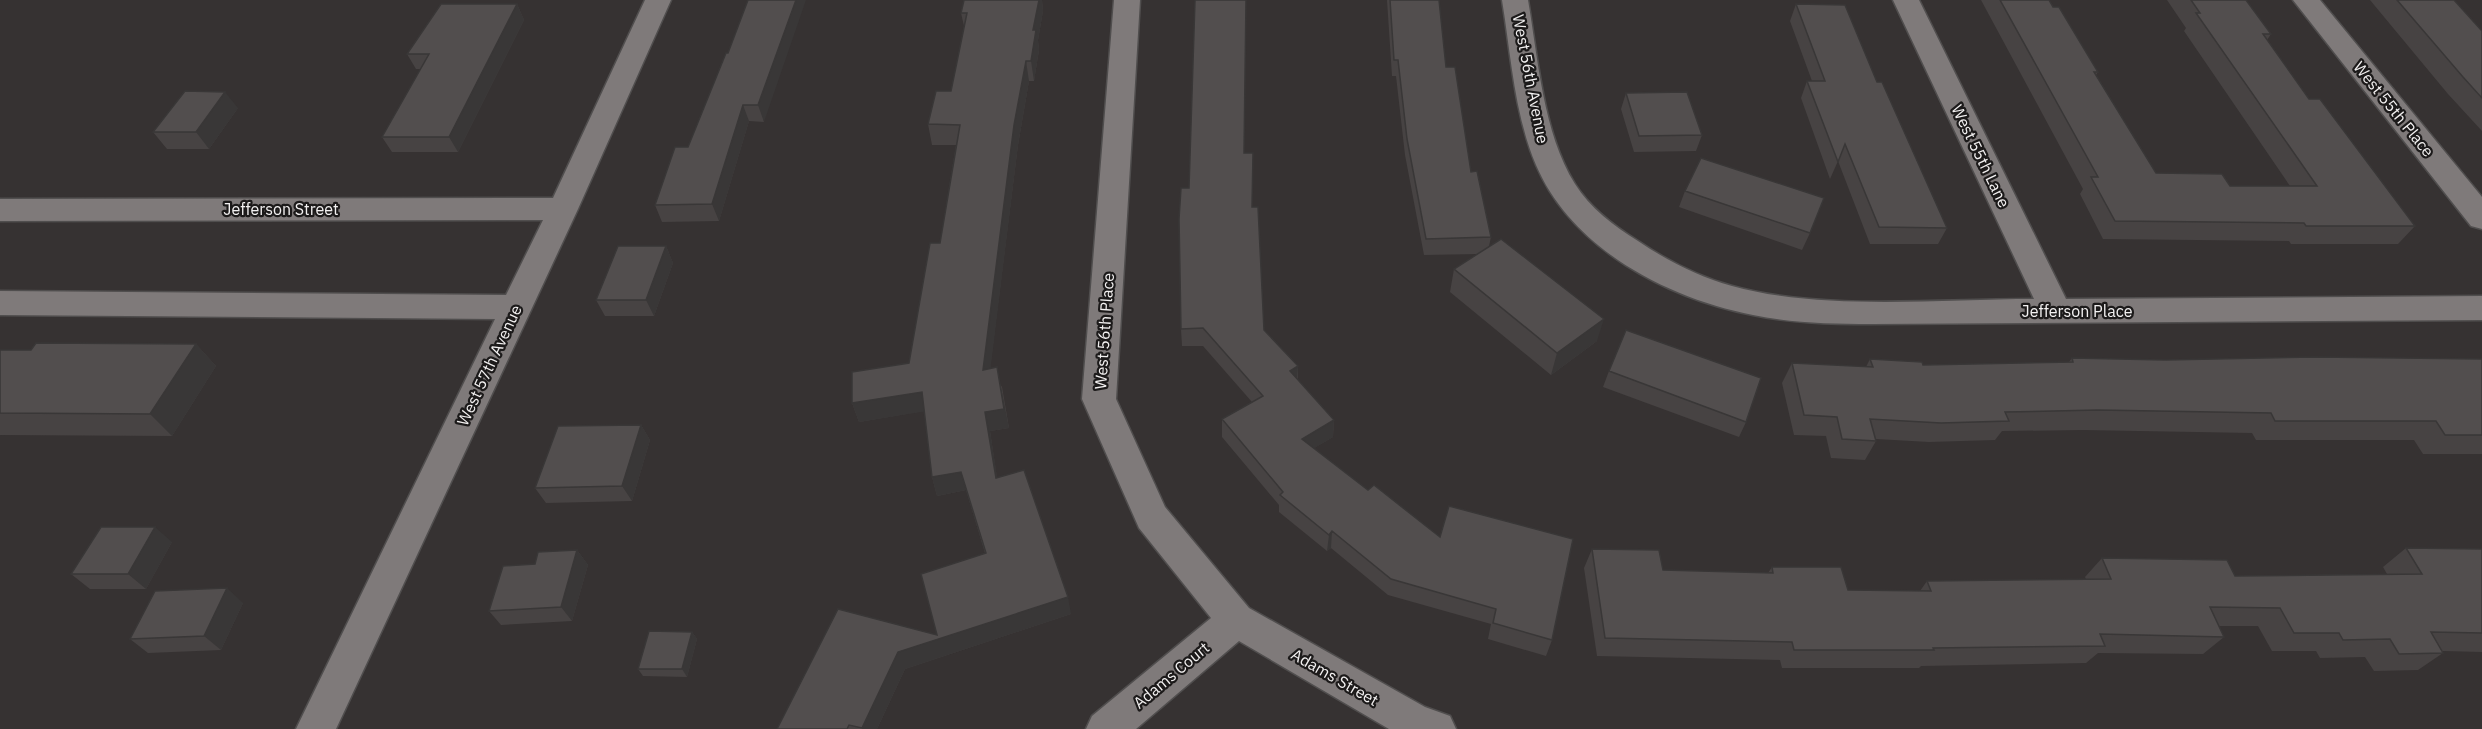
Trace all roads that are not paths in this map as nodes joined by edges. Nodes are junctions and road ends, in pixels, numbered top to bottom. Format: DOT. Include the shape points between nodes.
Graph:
graph roads {
  1 [pos="658,0"];
  2 [pos="1127,0"];
  3 [pos="1515,0"];
  4 [pos="1906,0"];
  5 [pos="2306,0"];
  6 [pos="563,209"];
  7 [pos="0,210"];
  8 [pos="2482,218"];
  9 [pos="1677,276"];
  10 [pos="0,303"];
  11 [pos="517,307"];
  12 [pos="2482,308"];
  13 [pos="2056,311"];
  14 [pos="1236,620"];
  15 [pos="316,729"];
  16 [pos="1106,729"];
  17 [pos="1436,729"];
  1 -- 6 [label="street, West 57th Avenue"];
  2 -- 14 [label="street, West 56th Place" via="1099,399 1152,517"];
  3 -- 9 [label="street, West 56th Avenue" via="1541,144 1552,171 1575,206 1608,237"];
  4 -- 13 [label="street, West 55th Lane"];
  5 -- 8 [label="street, West 55th Place"];
  6 -- 7 [label="street, Jefferson Street"];
  6 -- 11 [label="street, West 57th Avenue"];
  9 -- 13 [label="street, Jefferson Place" via="1752,303 1790,308"];
  10 -- 11 [label="street"];
  11 -- 15 [label="street, West 57th Avenue"];
  12 -- 13 [label="street, Jefferson Place"];
  14 -- 16 [label="street, Adams Court"];
  14 -- 17 [label="street, Adams Street" via="1417,724"];
}
